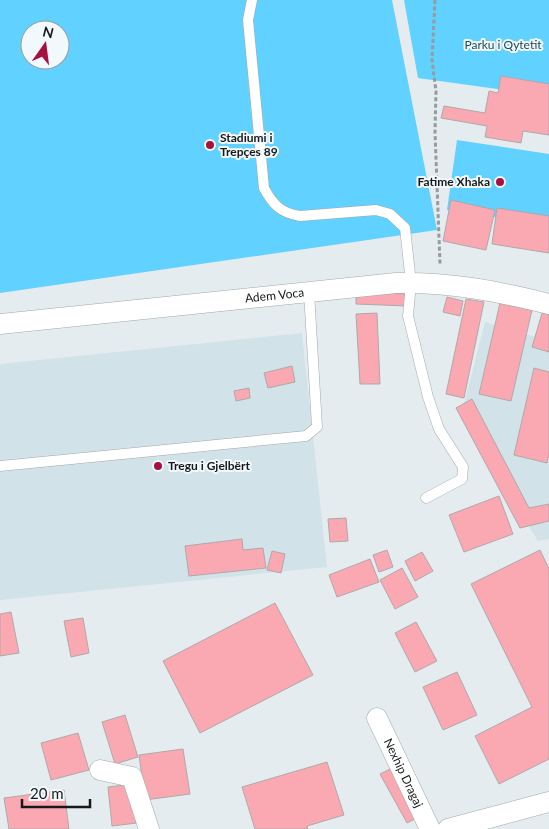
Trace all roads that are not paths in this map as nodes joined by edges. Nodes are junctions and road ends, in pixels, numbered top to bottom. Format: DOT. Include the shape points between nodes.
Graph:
graph roads {
  1 [pos="252,0"];
  2 [pos="411,283"];
  3 [pos="309,292"];
  4 [pos="549,304"];
  5 [pos="0,324"];
  6 [pos="0,466"];
  7 [pos="426,498"];
  8 [pos="377,718"];
  9 [pos="100,770"];
  10 [pos="549,802"];
  11 [pos="149,829"];
  12 [pos="430,829"];
  13 [pos="448,829"];
  1 -- 2 [label="lane" via="248,20 264,188 270,200 288,214 300,216 376,210 390,214 405,228"];
  2 -- 3 [label="street, Adem Voca"];
  2 -- 4 [label="street, Adem Voca" via="442,283 503,292"];
  2 -- 7 [label="lane" via="408,316 428,397 439,429 463,466 462,479"];
  3 -- 5 [label="street, Adem Voca"];
  3 -- 6 [label="lane" via="317,427 306,436"];
  8 -- 12 [label="street, Nexhip Dragaj"];
  9 -- 11 [label="street" via="132,777"];
  10 -- 13 [label="street"];
}
